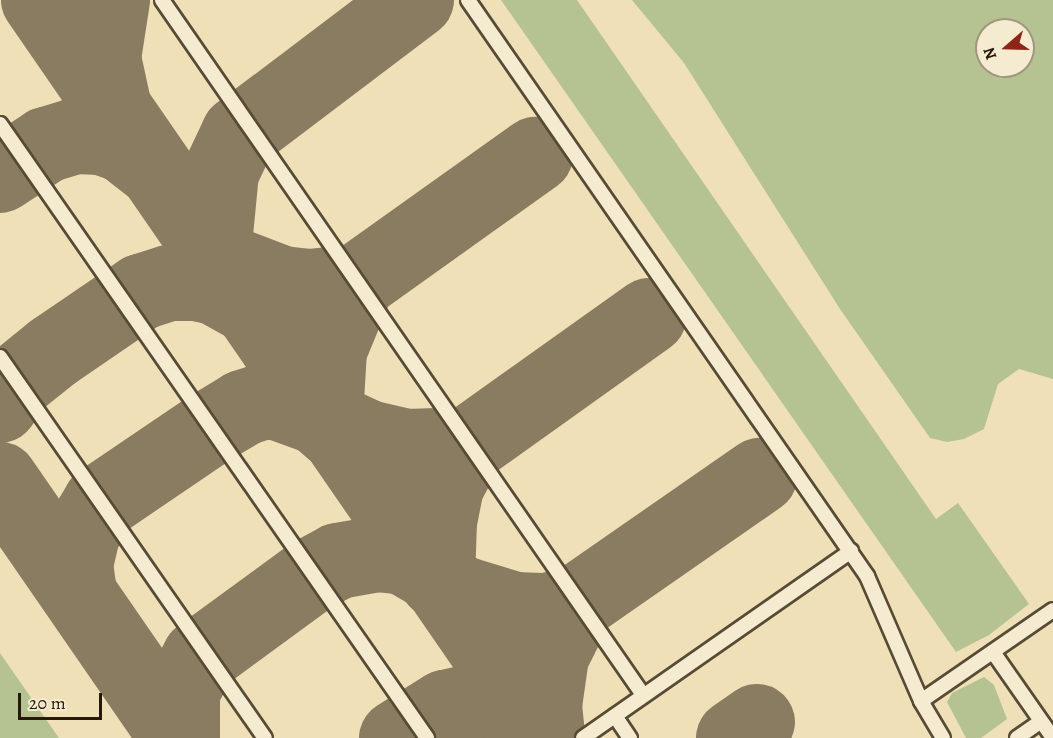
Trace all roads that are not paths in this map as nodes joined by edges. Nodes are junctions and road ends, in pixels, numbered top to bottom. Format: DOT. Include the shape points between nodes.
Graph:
graph roads {
  1 [pos="162,0"];
  2 [pos="468,0"];
  3 [pos="0,124"];
  4 [pos="0,357"];
  5 [pos="851,551"];
  6 [pos="1053,610"];
  7 [pos="993,652"];
  8 [pos="644,695"];
  9 [pos="921,701"];
  10 [pos="615,716"];
  11 [pos="1041,722"];
  12 [pos="266,738"];
  13 [pos="427,738"];
  14 [pos="584,738"];
  15 [pos="630,738"];
  16 [pos="943,738"];
  17 [pos="1017,738"];
  18 [pos="1053,738"];
  1 -- 8 [label="lane"];
  2 -- 5 [label="lane"];
  3 -- 13 [label="lane"];
  4 -- 12 [label="lane"];
  5 -- 8 [label="lane"];
  5 -- 9 [label="lane" via="874,588"];
  6 -- 7 [label="lane"];
  7 -- 9 [label="lane"];
  7 -- 11 [label="lane"];
  8 -- 10 [label="lane"];
  9 -- 16 [label="lane"];
  10 -- 14 [label="lane"];
  10 -- 15 [label="lane"];
  11 -- 17 [label="lane"];
  11 -- 18 [label="lane"];
}
